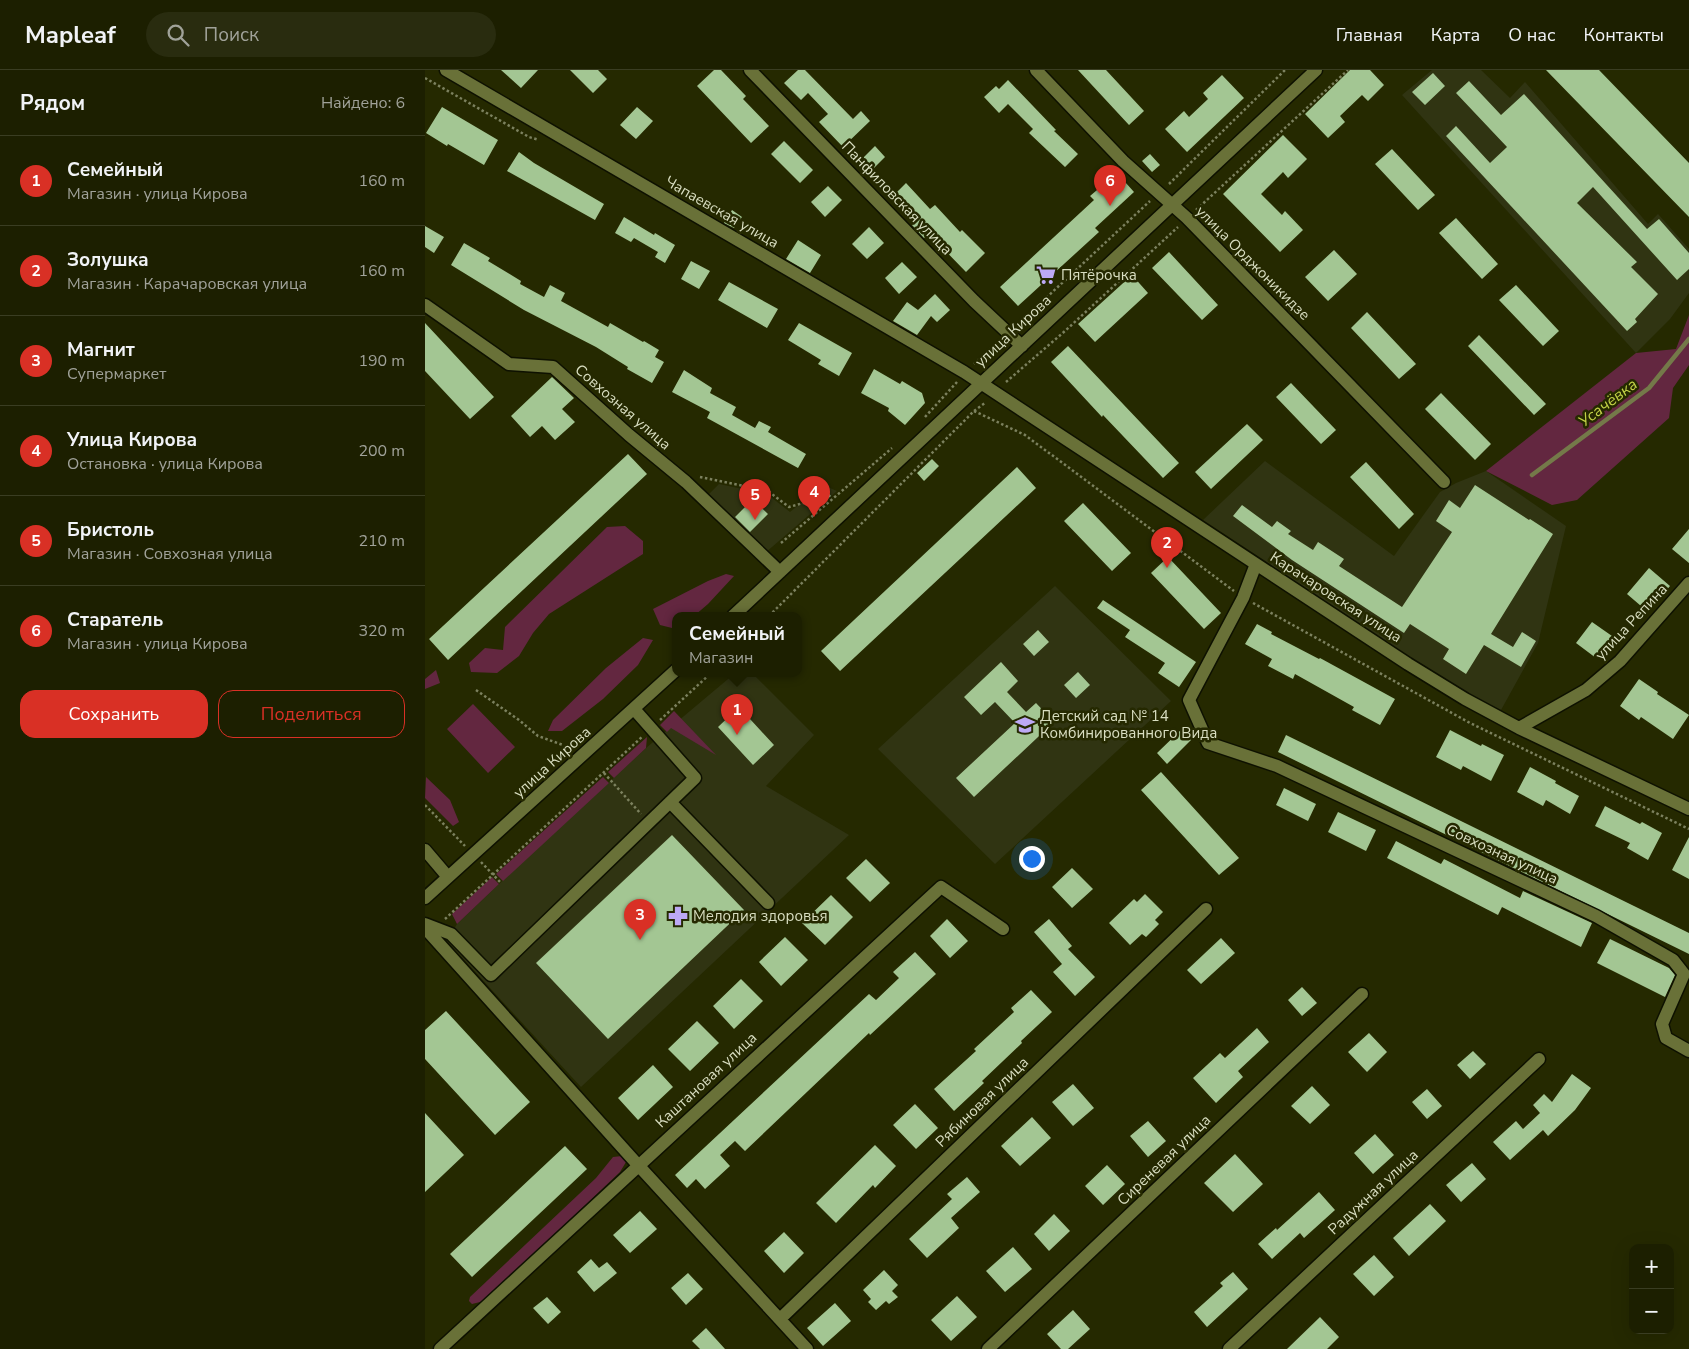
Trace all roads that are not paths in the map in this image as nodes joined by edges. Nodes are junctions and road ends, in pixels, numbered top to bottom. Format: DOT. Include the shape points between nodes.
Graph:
graph roads {
  1 [pos="446,70"];
  2 [pos="750,70"];
  3 [pos="1036,70"];
  4 [pos="1316,70"];
  5 [pos="1172,205"];
  6 [pos="425,305"];
  7 [pos="1022,346"];
  8 [pos="981,384"];
  9 [pos="1444,482"];
  10 [pos="1256,564"];
  11 [pos="780,572"];
  12 [pos="1689,583"];
  13 [pos="737,612"];
  14 [pos="672,674"];
  15 [pos="634,709"];
  16 [pos="1519,728"];
  17 [pos="670,802"];
  18 [pos="1689,808"];
  19 [pos="425,850"];
  20 [pos="449,876"];
  21 [pos="425,898"];
  22 [pos="768,903"];
  23 [pos="1206,909"];
  24 [pos="428,927"];
  25 [pos="1003,929"];
  26 [pos="1362,994"];
  27 [pos="1689,1051"];
  28 [pos="1539,1059"];
  29 [pos="638,1165"];
  30 [pos="780,1319"];
  31 [pos="440,1349"];
  32 [pos="807,1349"];
  33 [pos="988,1349"];
  34 [pos="1229,1349"];
  1 -- 8 [label="street, Чапаевская улица"];
  2 -- 7 [label="street, Панфиловская улица" via="974,301"];
  3 -- 5 [label="street, улица Орджоникидзе" via="1123,161"];
  4 -- 5 [label="street, улица Кирова"];
  5 -- 7 [label="street, улица Кирова"];
  5 -- 9 [label="street, улица Орджоникидзе"];
  6 -- 11 [label="street, Совхозная улица" via="509,364 553,367"];
  7 -- 8 [label="street, улица Кирова"];
  8 -- 10 [label="street, Карачаровская улица"];
  8 -- 11 [label="street, улица Кирова"];
  10 -- 16 [label="street, Карачаровская улица" via="1408,664"];
  10 -- 27 [label="street, Совхозная улица" via="1243,598 1189,700 1208,743 1277,766 1596,916 1673,960 1683,974 1662,1024 1666,1038"];
  11 -- 13 [label="street, улица Кирова"];
  12 -- 16 [label="street, улица Репина" via="1620,661 1586,690"];
  14 -- 15 [label="street, улица Кирова"];
  15 -- 17 [label="street" via="695,778"];
  15 -- 20 [label="street, улица Кирова"];
  16 -- 18 [label="street, Карачаровская улица"];
  17 -- 22 [label="street"];
  17 -- 24 [label="street" via="491,976 451,934"];
  19 -- 20 [label="street"];
  20 -- 21 [label="street, улица Кирова"];
  23 -- 30 [label="street, Рябиновая улица"];
  24 -- 29 [label="street"];
  25 -- 29 [label="street, Каштановая улица" via="941,887"];
  26 -- 33 [label="street, Сиреневая улица"];
  28 -- 34 [label="street, Радужная улица"];
  29 -- 30 [label="street"];
  29 -- 31 [label="street, Каштановая улица"];
  30 -- 32 [label="street"];
}
